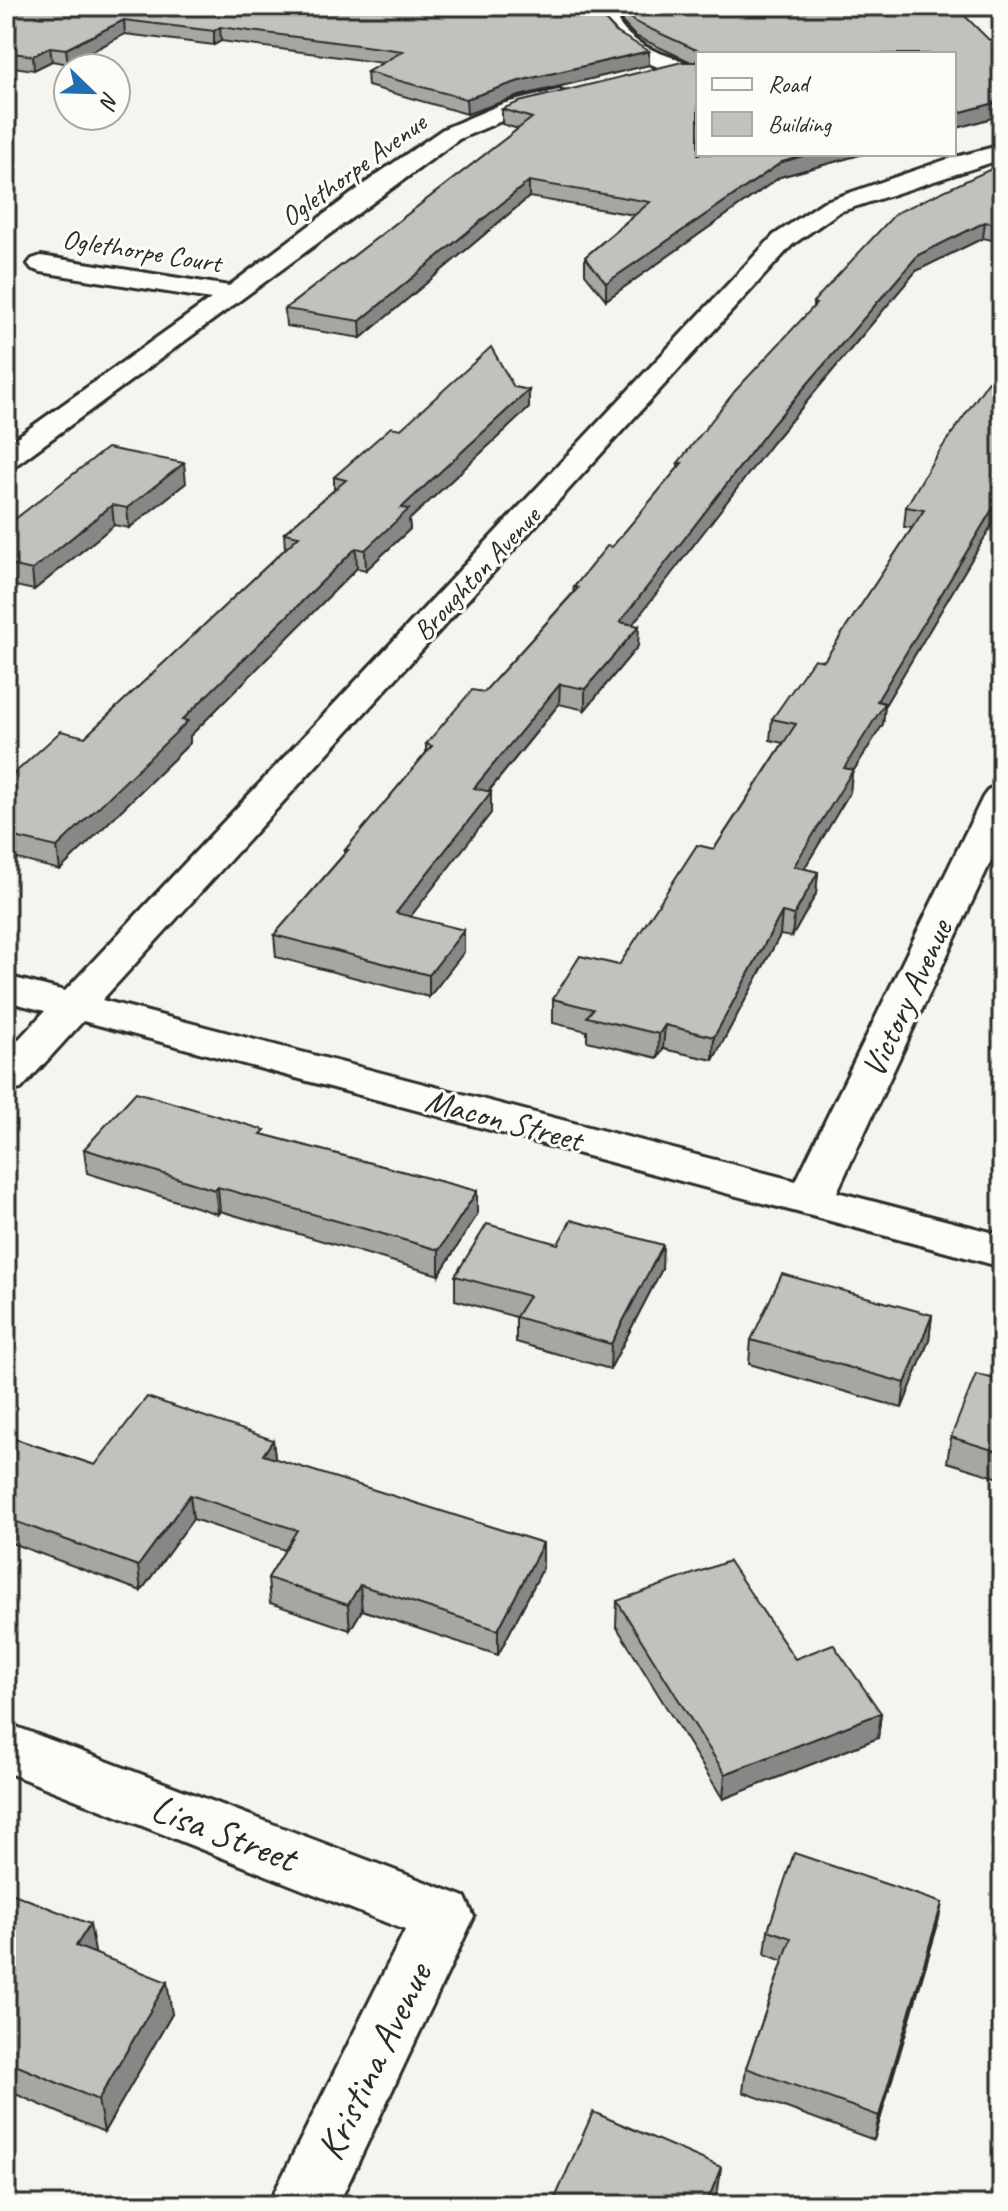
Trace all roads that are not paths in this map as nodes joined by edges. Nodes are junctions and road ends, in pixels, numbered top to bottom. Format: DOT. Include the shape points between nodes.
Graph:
graph roads {
  1 [pos="620,6"];
  2 [pos="690,70"];
  3 [pos="640,77"];
  4 [pos="583,90"];
  5 [pos="1002,152"];
  6 [pos="942,159"];
  7 [pos="1002,179"];
  8 [pos="41,264"];
  9 [pos="234,295"];
  10 [pos="6,459"];
  11 [pos="1002,797"];
  12 [pos="6,988"];
  13 [pos="75,1007"];
  14 [pos="6,1079"];
  15 [pos="811,1199"];
  16 [pos="1002,1251"];
  17 [pos="6,1747"];
  18 [pos="443,1917"];
  19 [pos="302,2205"];
  1 -- 2 [label="street" via="608,22 613,34"];
  2 -- 3 [label="street"];
  4 -- 9 [label="street, Oglethorpe Avenue" via="510,109 451,134"];
  5 -- 6 [label="street, Broughton Avenue"];
  6 -- 7 [label="street"];
  6 -- 13 [label="street, Broughton Avenue" via="831,207 783,240"];
  8 -- 9 [label="street, Oglethorpe Court"];
  9 -- 10 [label="street, Oglethorpe Avenue"];
  11 -- 15 [label="street, Victory Avenue"];
  12 -- 13 [label="street, Macon Street"];
  13 -- 14 [label="street, Broughton Avenue"];
  13 -- 15 [label="street, Macon Street"];
  15 -- 16 [label="street, Macon Street"];
  17 -- 18 [label="street, Lisa Street"];
  18 -- 19 [label="street, Kristina Avenue"];
}
